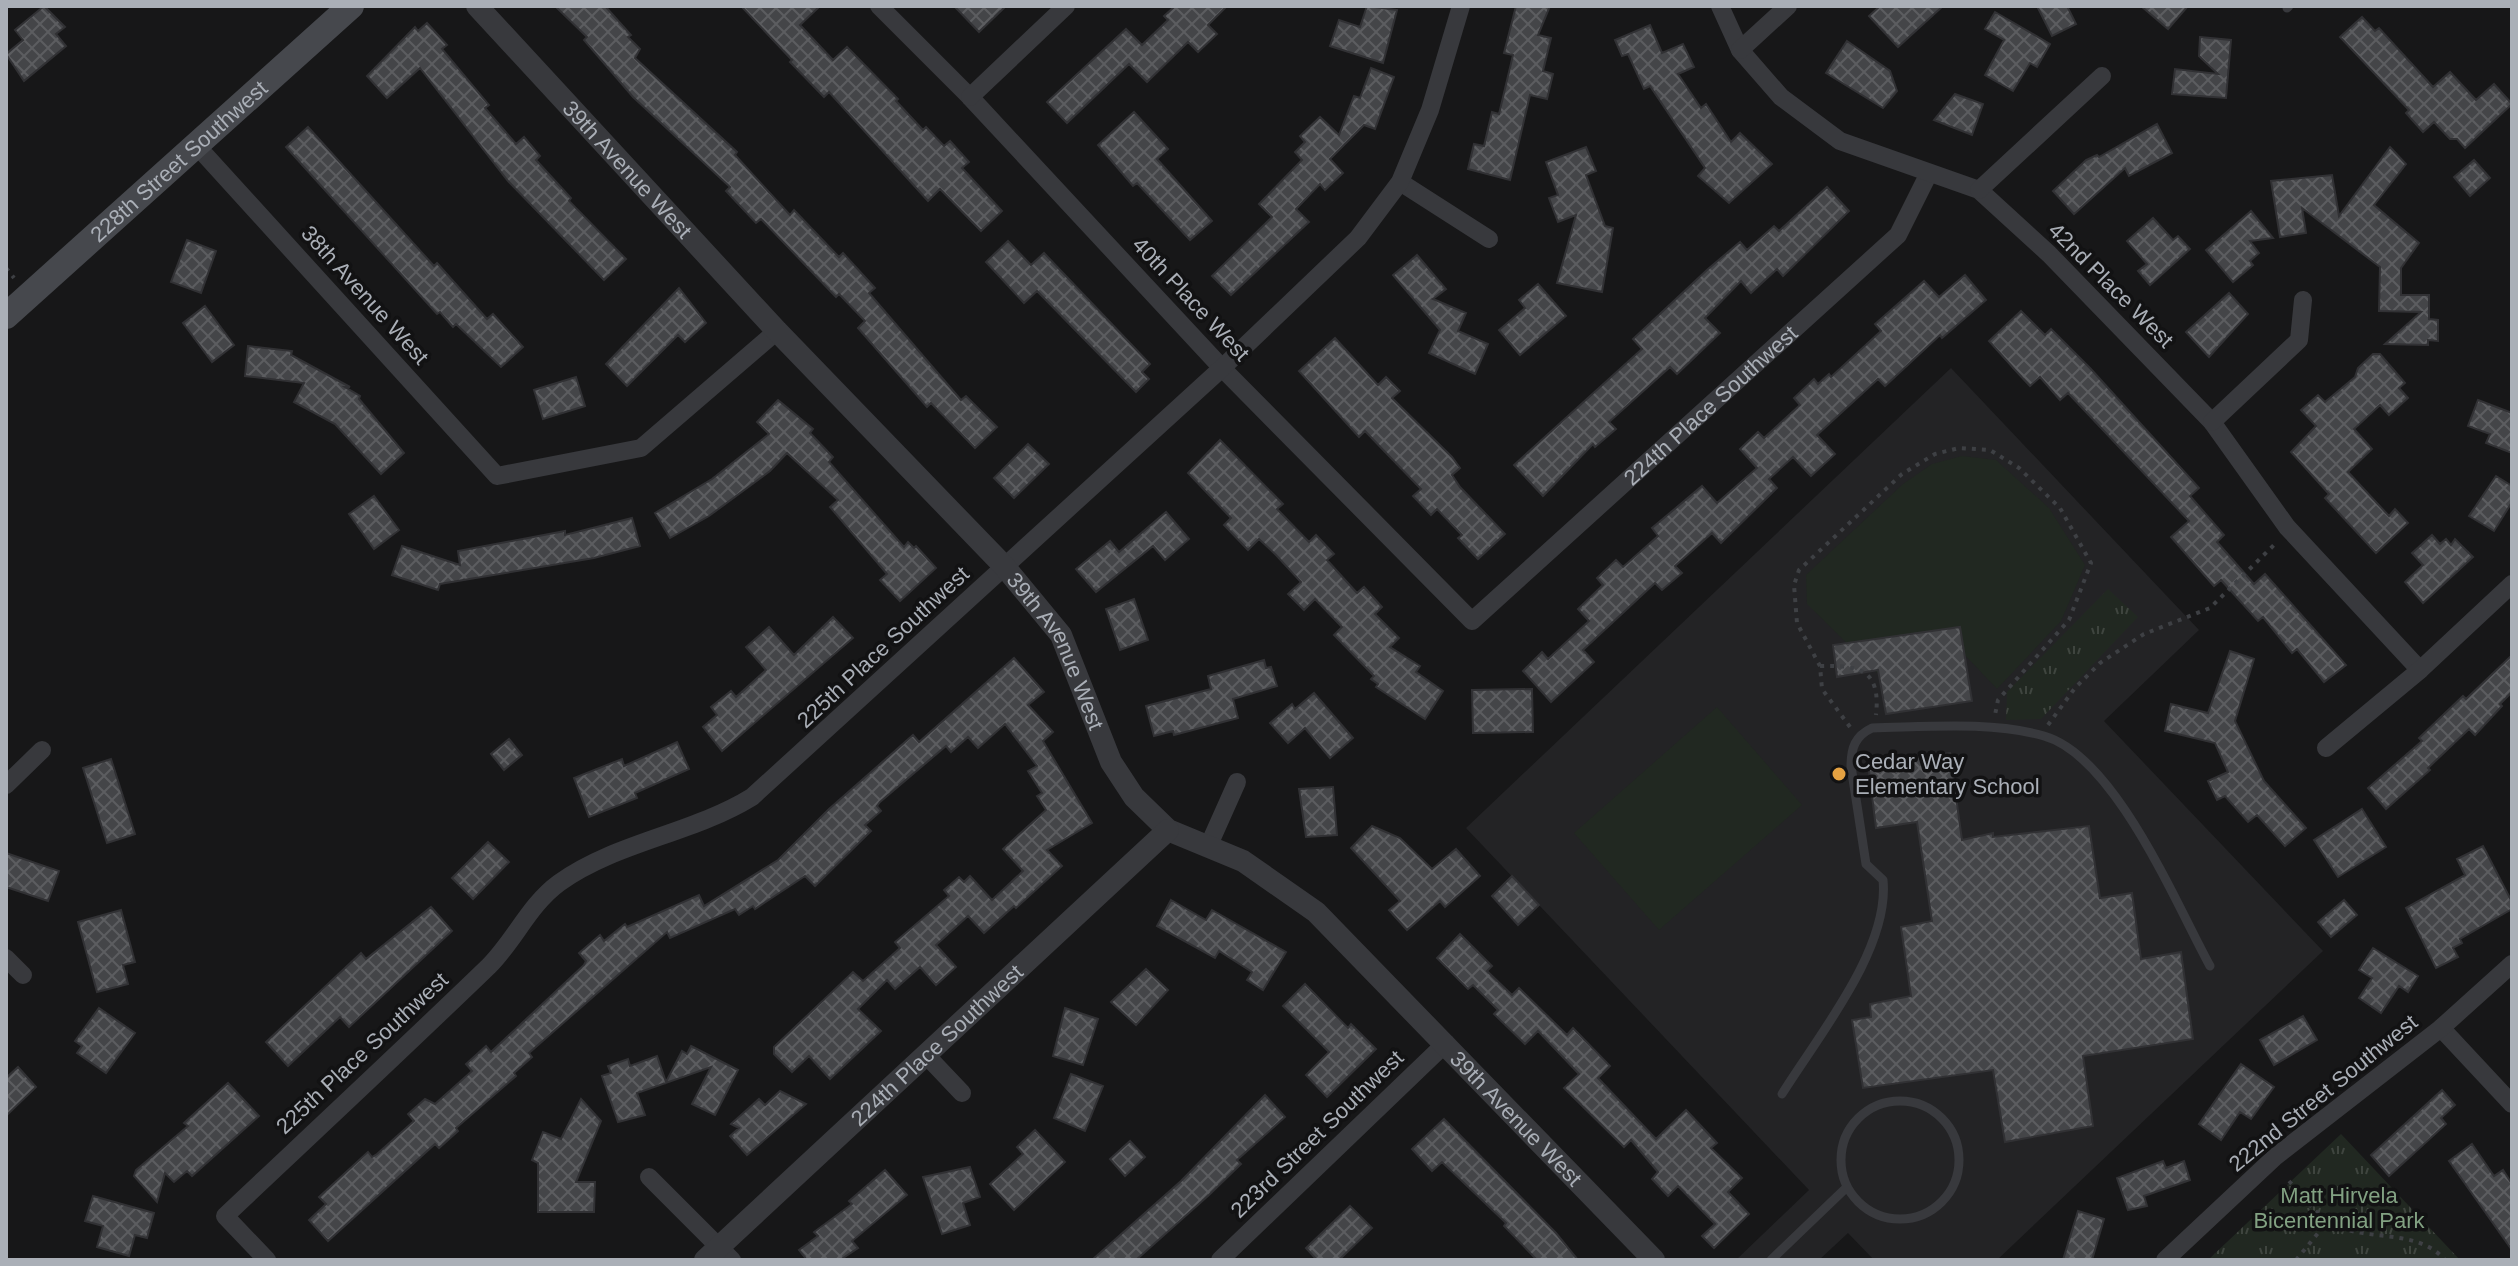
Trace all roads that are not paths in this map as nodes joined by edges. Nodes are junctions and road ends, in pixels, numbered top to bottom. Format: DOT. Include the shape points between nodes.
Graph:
graph roads {
  1 [pos="351,6"];
  2 [pos="477,6"];
  3 [pos="879,6"];
  4 [pos="1066,6"];
  5 [pos="1461,6"];
  6 [pos="1720,6"];
  7 [pos="1788,6"];
  8 [pos="1740,50"];
  9 [pos="2102,76"];
  10 [pos="970,97"];
  11 [pos="197,146"];
  12 [pos="1929,173"];
  13 [pos="1400,182"];
  14 [pos="1979,190"];
  15 [pos="1489,239"];
  16 [pos="2303,300"];
  17 [pos="6,316"];
  18 [pos="777,331"];
  19 [pos="1222,368"];
  20 [pos="2212,422"];
  21 [pos="1004,566"];
  22 [pos="2512,584"];
  23 [pos="1472,621"];
  24 [pos="2420,670"];
  25 [pos="2326,748"];
  26 [pos="42,750"];
  27 [pos="1237,782"];
  28 [pos="6,785"];
  29 [pos="1168,830"];
  30 [pos="1208,847"];
  31 [pos="6,958"];
  32 [pos="2512,964"];
  33 [pos="2210,966"];
  34 [pos="23,975"];
  35 [pos="2441,1028"];
  36 [pos="1446,1043"];
  37 [pos="925,1054"];
  38 [pos="962,1093"];
  39 [pos="1782,1094"];
  40 [pos="2512,1104"];
  41 [pos="649,1177"];
  42 [pos="1847,1187"];
  43 [pos="719,1255"];
  44 [pos="1223,1259"];
  45 [pos="267,1260"];
  46 [pos="1654,1260"];
  47 [pos="1771,1260"];
  48 [pos="2165,1260"];
  1 -- 11 [label="main road, 228th Street Southwest"];
  2 -- 18 [label="street, 39th Avenue West"];
  3 -- 10 [label="street, 40th Place West"];
  4 -- 10 [label="street"];
  5 -- 13 [label="street, 225th Place Southwest" via="1430,110"];
  6 -- 8 [label="street, 42nd Place West"];
  7 -- 8 [label="street"];
  8 -- 12 [label="street, 42nd Place West" via="1781,97 1840,141"];
  9 -- 14 [label="street"];
  10 -- 19 [label="street, 40th Place West"];
  11 -- 17 [label="main road, 228th Street Southwest"];
  11 -- 18 [label="street, 38th Avenue West" via="497,476 641,448"];
  12 -- 14 [label="street, 42nd Place West"];
  12 -- 23 [label="street, 224th Place Southwest" via="1898,235"];
  13 -- 15 [label="street"];
  13 -- 19 [label="street, 225th Place Southwest" via="1358,238"];
  14 -- 20 [label="street, 42nd Place West" via="2049,254"];
  16 -- 20 [label="street" via="2299,340"];
  18 -- 21 [label="street, 39th Avenue West"];
  19 -- 21 [label="street, 225th Place Southwest"];
  19 -- 23 [label="street, 40th Place West"];
  20 -- 24 [label="street, 42nd Place West" via="2287,527"];
  21 -- 29 [label="street, 39th Avenue West" via="1061,635 1111,762 1134,797"];
  21 -- 45 [label="street, 225th Place Southwest" via="752,797 722,816 589,865 558,883 493,962 225,1216"];
  22 -- 24 [label="street"];
  24 -- 25 [label="street"];
  26 -- 28 [label="street"];
  27 -- 30 [label="street"];
  29 -- 30 [label="street, 39th Avenue West"];
  29 -- 37 [label="street, 224th Place Southwest"];
  30 -- 36 [label="street, 39th Avenue West" via="1243,861 1316,912"];
  31 -- 34 [label="street"];
  32 -- 35 [label="street, 222nd Street Southwest"];
  33 -- 39 [label="lane" via="2136,823 2061,742 1993,729 1872,728 1858,737 1851,766 1866,864 1883,880 1886,903 1862,965"];
  35 -- 40 [label="street"];
  35 -- 48 [label="street, 222nd Street Southwest" via="2275,1157"];
  36 -- 44 [label="street, 223rd Street Southwest"];
  36 -- 46 [label="street, 39th Avenue West"];
  37 -- 38 [label="street"];
  37 -- 43 [label="street, 224th Place Southwest"];
  41 -- 43 [label="street"];
  42 -- 42 [label="lane" via="1880,1216 1903,1219 1924,1214 1943,1201 1955,1182 1956,1138 1944,1119 1926,1106 1882,1103 1862,1114 1848,1131 1841,1159"];
  42 -- 47 [label="lane"];
}
